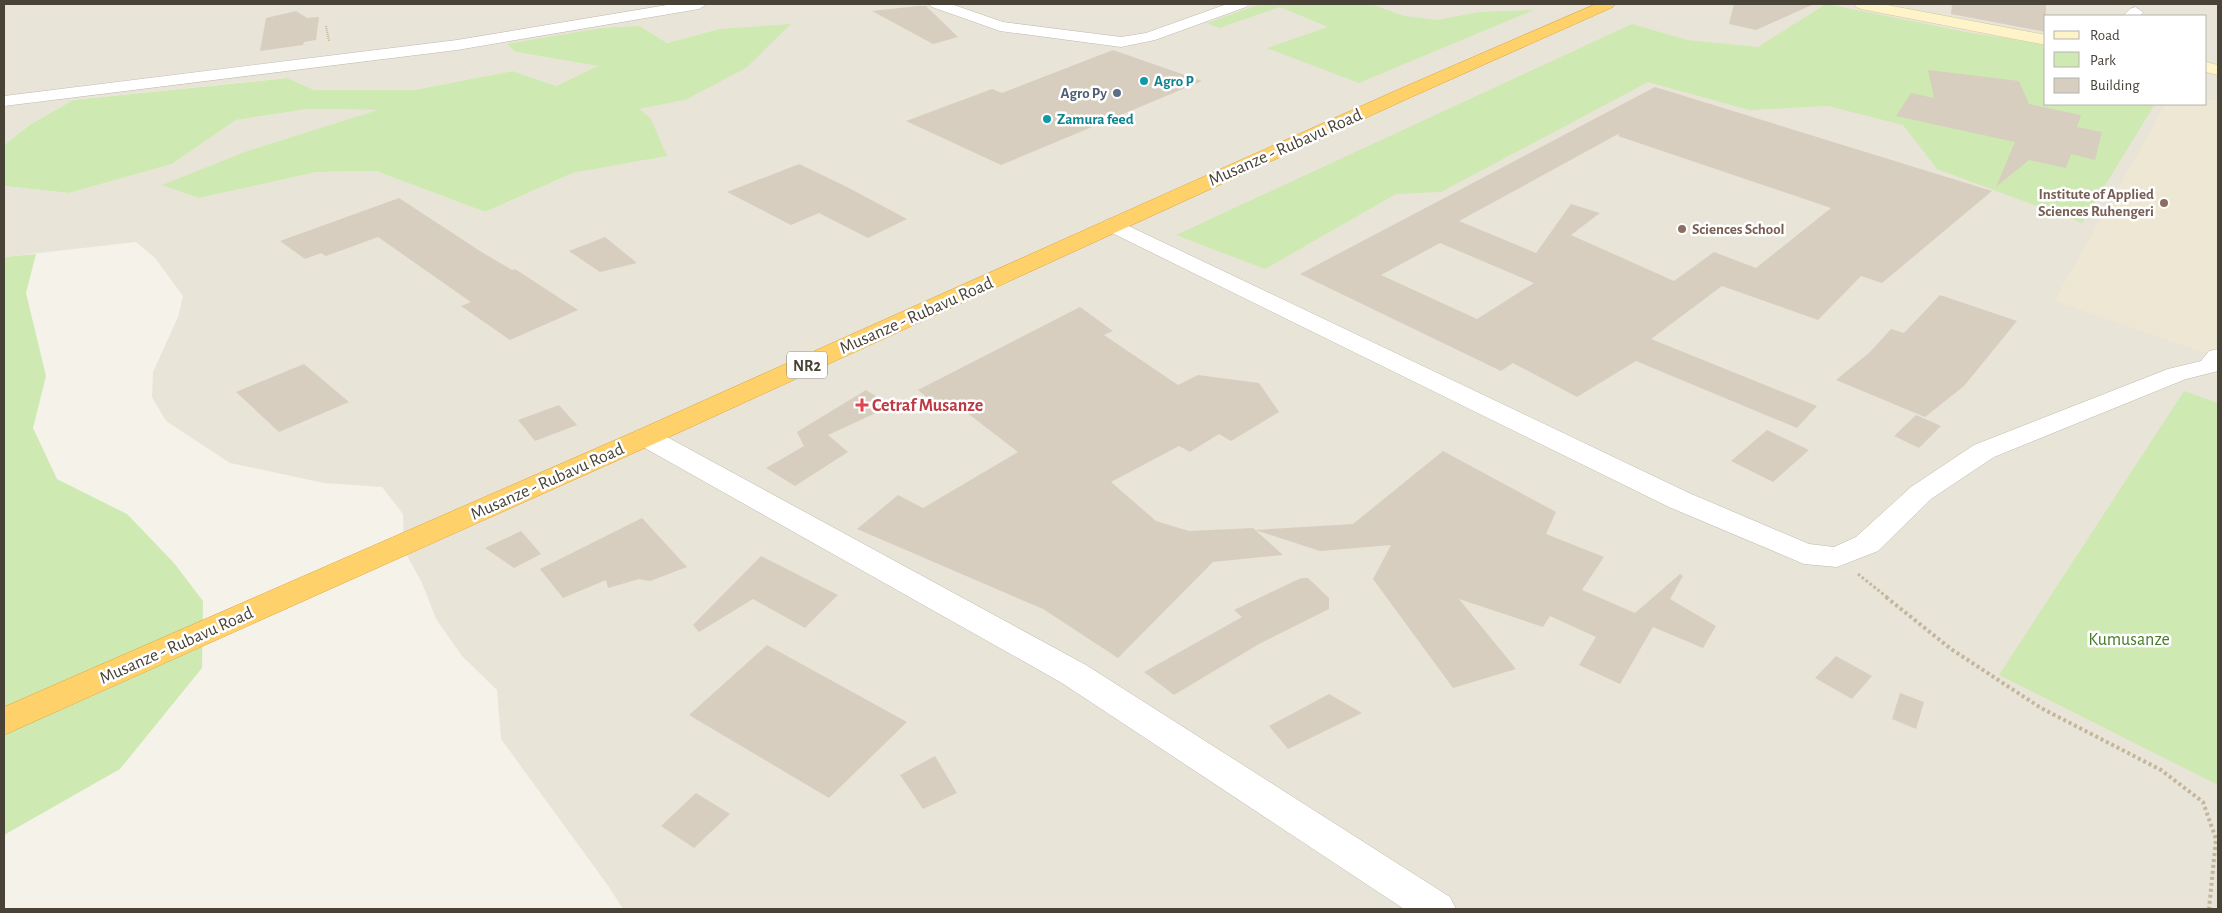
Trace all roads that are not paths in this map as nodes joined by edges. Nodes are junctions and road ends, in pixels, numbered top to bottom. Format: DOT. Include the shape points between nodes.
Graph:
graph roads {
  1 [pos="699,4"];
  2 [pos="936,4"];
  3 [pos="1241,4"];
  4 [pos="1608,4"];
  5 [pos="1861,4"];
  6 [pos="2044,40"];
  7 [pos="4,101"];
  8 [pos="1114,225"];
  9 [pos="2218,356"];
  10 [pos="646,437"];
  11 [pos="4,722"];
  12 [pos="1436,909"];
  1 -- 7 [label="street" via="404,53"];
  2 -- 3 [label="street" via="1000,26 1122,42 1149,38"];
  4 -- 8 [label="highway, Musanze - Rubavu Road / NR2"];
  5 -- 6 [label="main road" via="1971,28"];
  8 -- 9 [label="street" via="1679,500 1804,554 1837,557 1867,544 1921,493 1984,451 2177,374 2210,366"];
  8 -- 10 [label="highway, Musanze - Rubavu Road / NR2"];
  10 -- 11 [label="highway, Musanze - Rubavu Road / NR2"];
  10 -- 12 [label="street" via="1074,674"];
}
